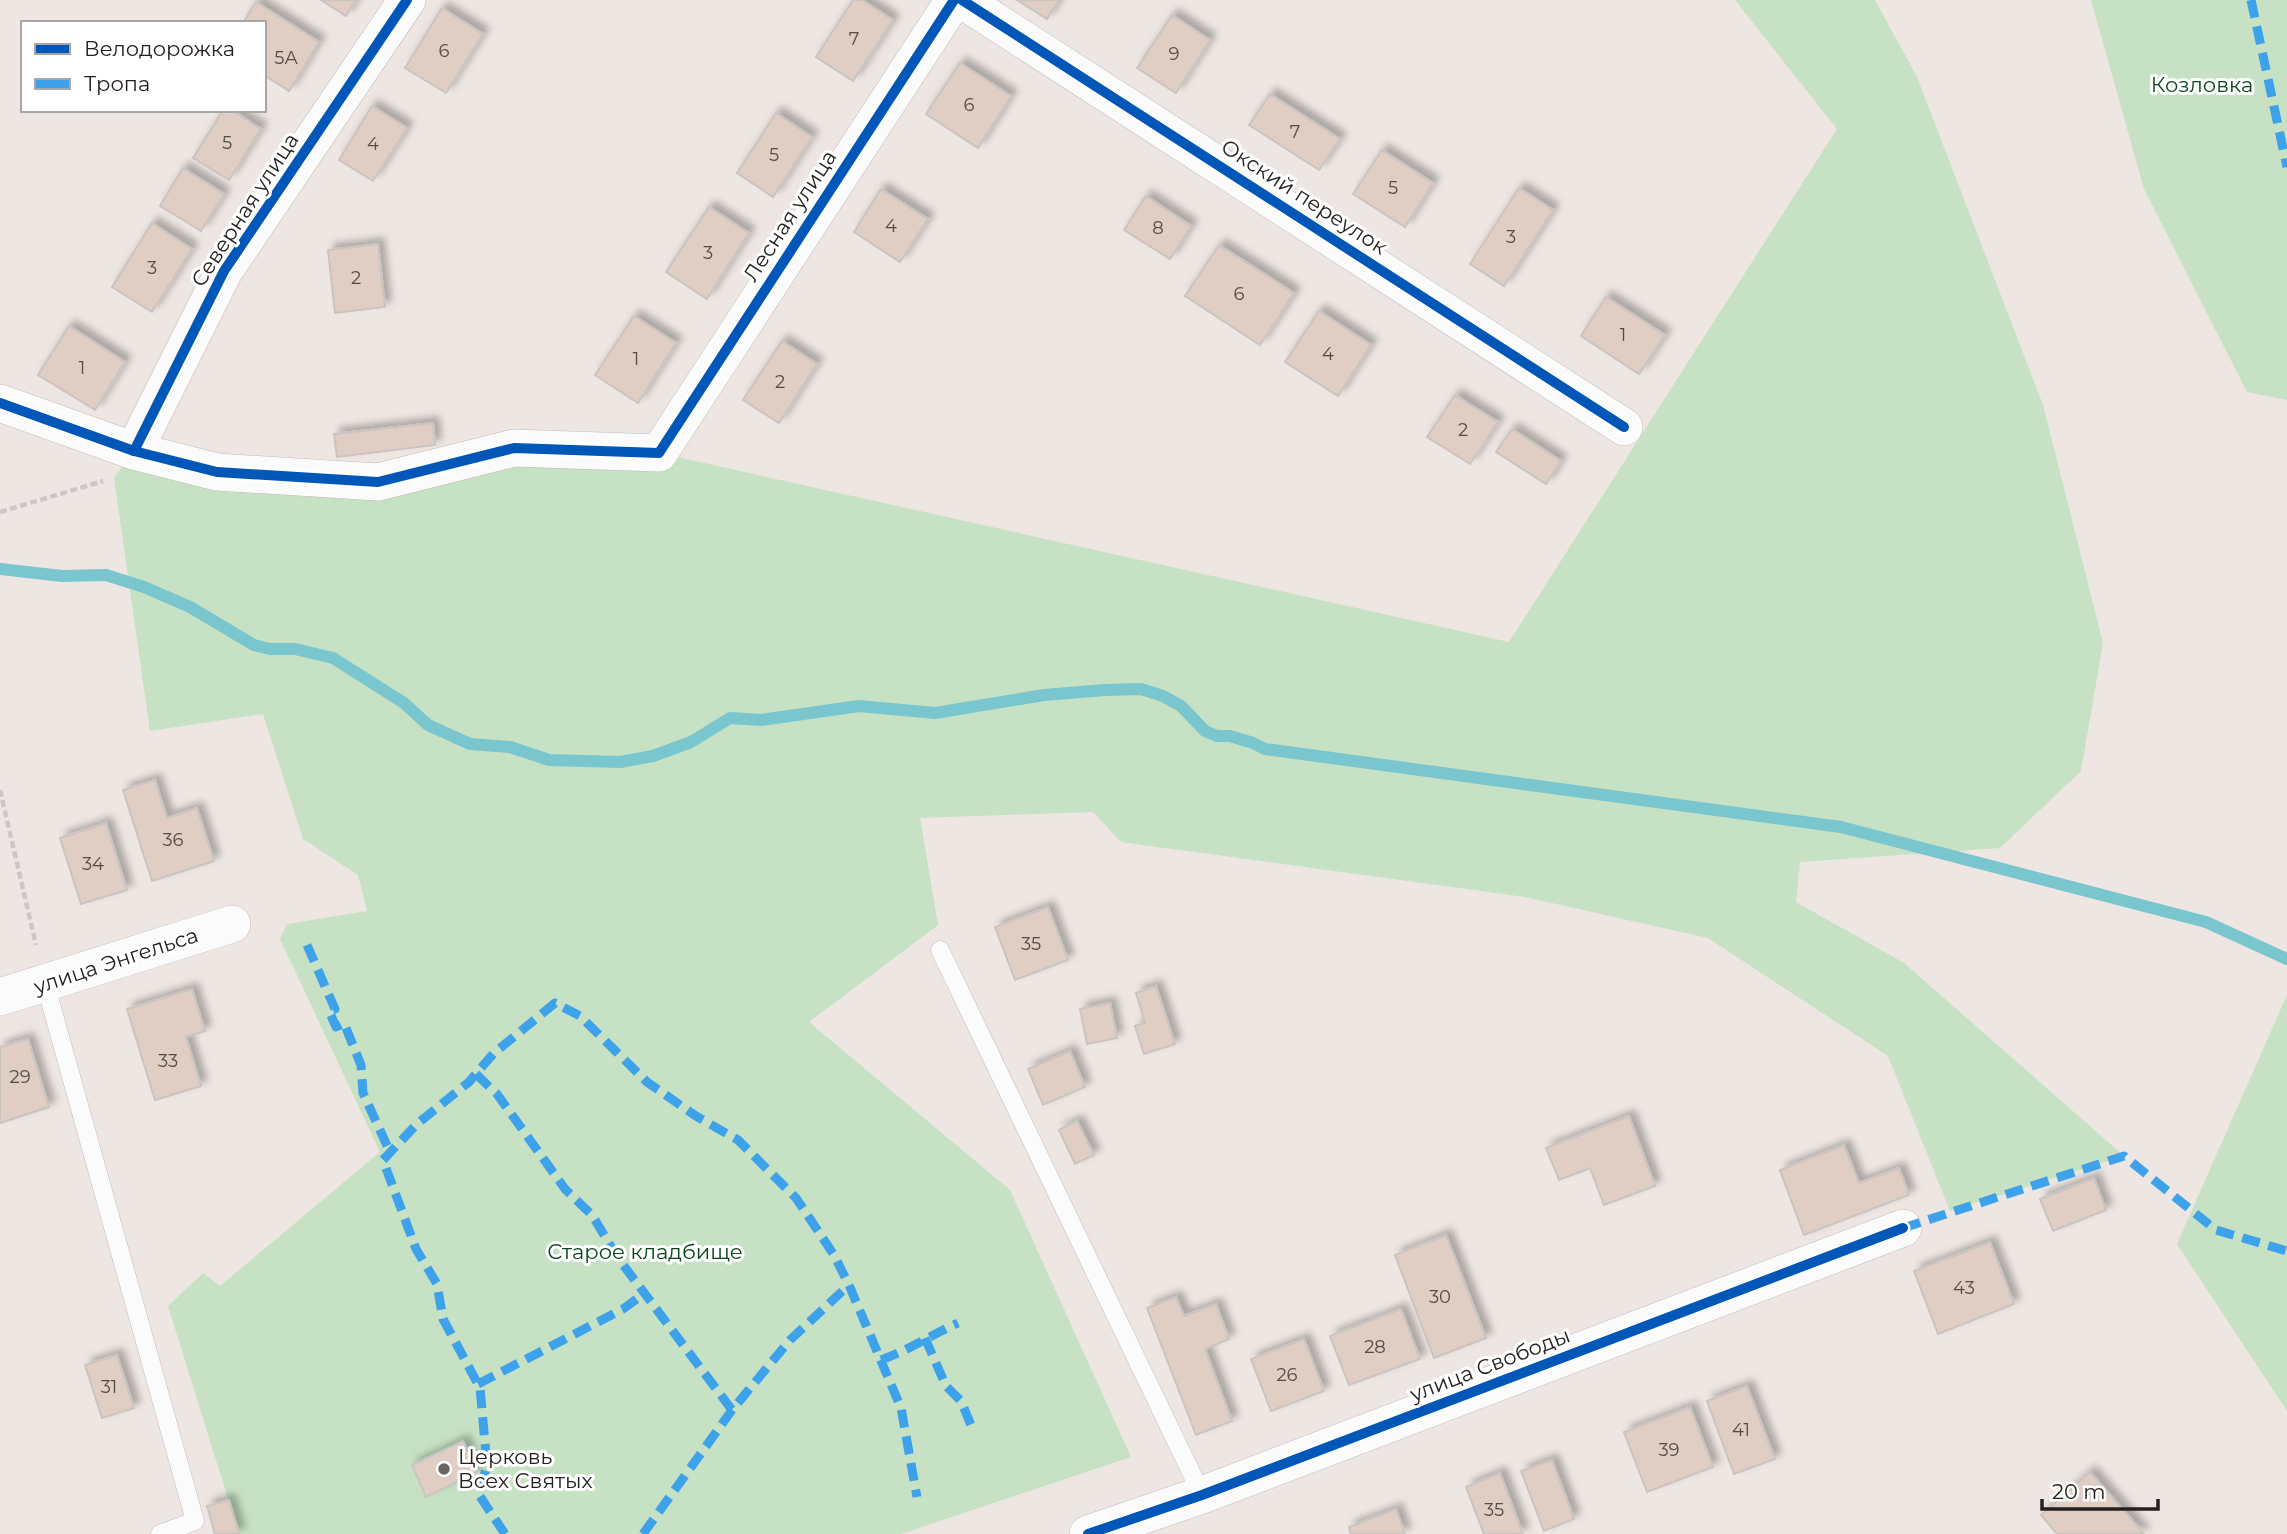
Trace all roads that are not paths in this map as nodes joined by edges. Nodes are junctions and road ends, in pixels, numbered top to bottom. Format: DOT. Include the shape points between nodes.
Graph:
graph roads {
  1 [pos="407,0"];
  2 [pos="954,0"];
  3 [pos="962,0"];
  4 [pos="0,403"];
  5 [pos="1624,427"];
  6 [pos="134,451"];
  7 [pos="232,924"];
  8 [pos="940,950"];
  9 [pos="45,984"];
  10 [pos="0,997"];
  11 [pos="1903,1228"];
  12 [pos="1202,1495"];
  13 [pos="160,1534"];
  14 [pos="1088,1534"];
  1 -- 6 [label="street, Северная улица" via="225,271"];
  2 -- 6 [label="street, Лесная улица" via="659,453 514,448 378,482 217,472"];
  3 -- 5 [label="street, Окский переулок"];
  4 -- 6 [label="street"];
  7 -- 9 [label="street, улица Энгельса"];
  8 -- 12 [label="lane"];
  9 -- 10 [label="street, улица Энгельса"];
  9 -- 13 [label="lane" via="195,1521"];
  11 -- 12 [label="street, улица Свободы"];
  12 -- 14 [label="street, улица Свободы"];
}
